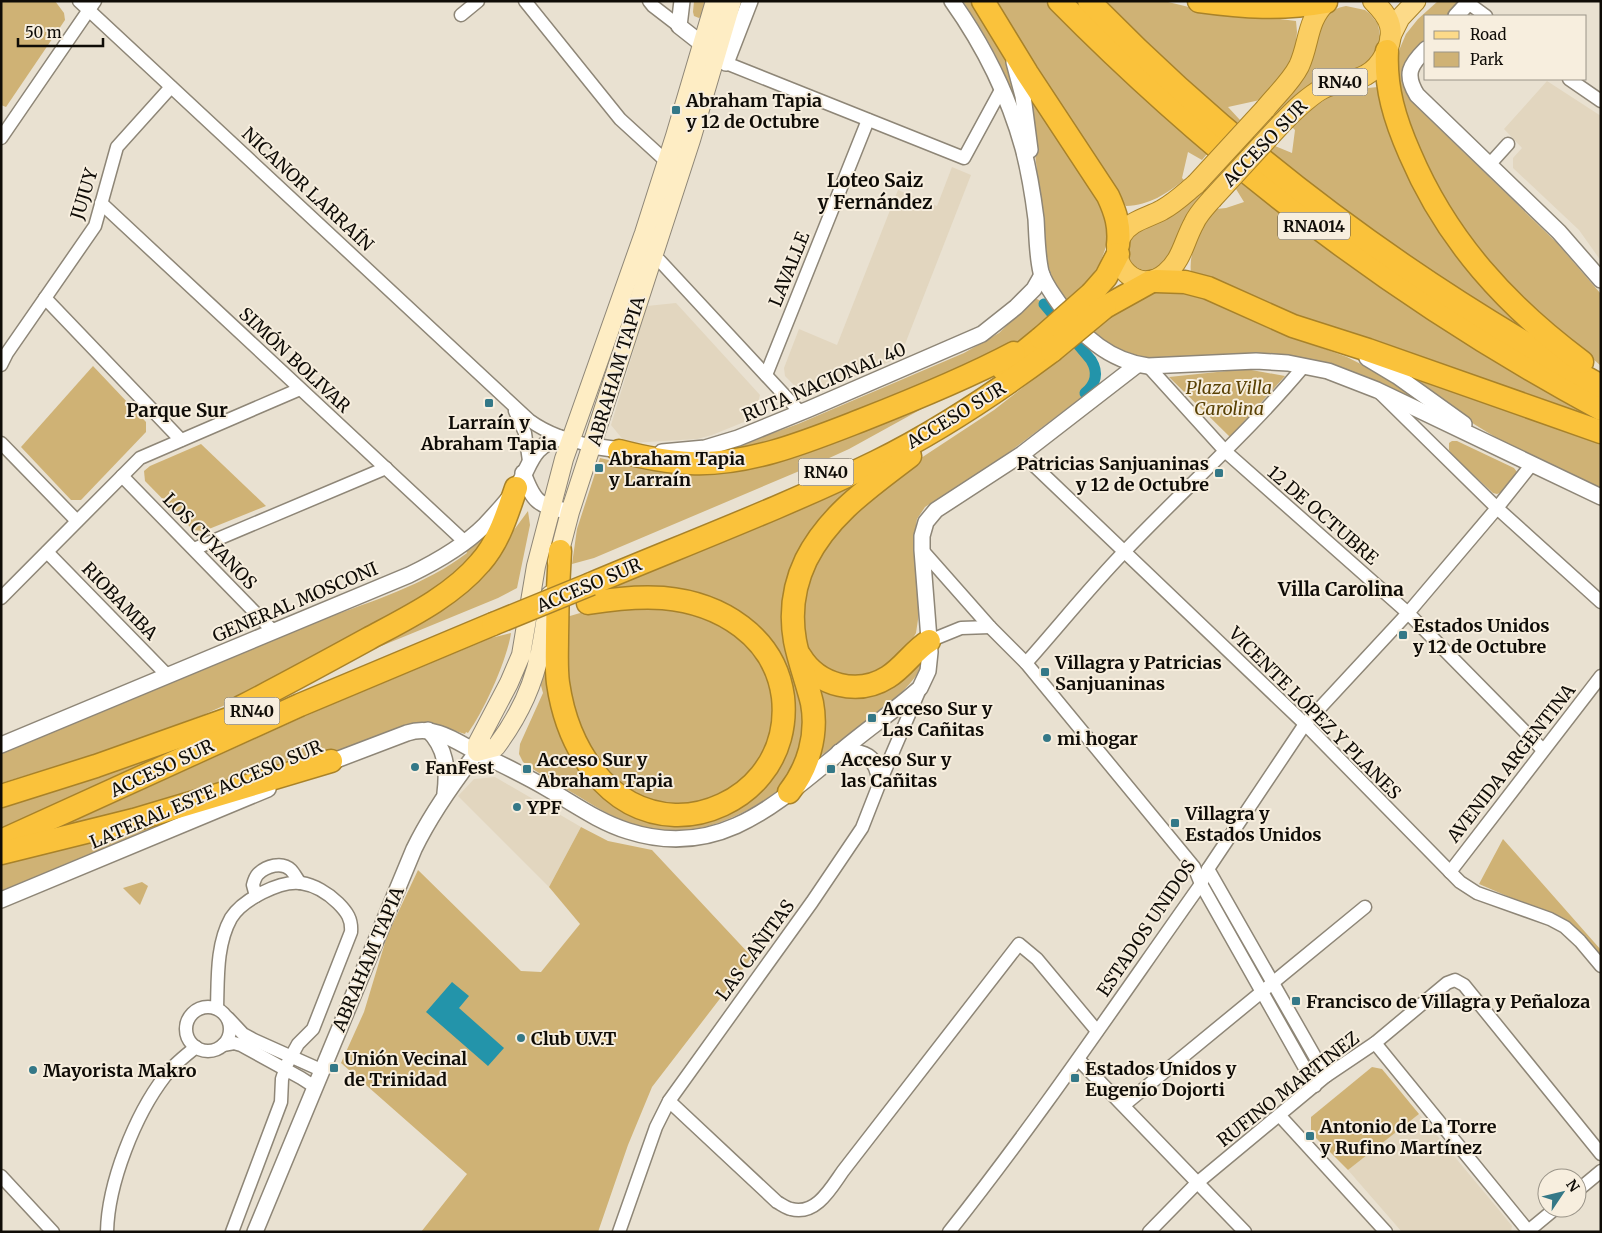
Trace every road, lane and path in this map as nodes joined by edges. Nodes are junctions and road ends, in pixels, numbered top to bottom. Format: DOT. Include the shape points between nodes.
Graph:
graph roads {
  1 [pos="79,1"];
  2 [pos="478,1"];
  3 [pos="524,1"];
  4 [pos="649,1"];
  5 [pos="682,1"];
  6 [pos="715,1"];
  7 [pos="732,1"];
  8 [pos="750,1"];
  9 [pos="952,1"];
  10 [pos="983,1"];
  11 [pos="1059,1"];
  12 [pos="1088,1"];
  13 [pos="1199,1"];
  14 [pos="1373,1"];
  15 [pos="1416,1"];
  16 [pos="1327,2"];
  17 [pos="1469,2"];
  18 [pos="92,6"];
  19 [pos="461,15"];
  20 [pos="1457,15"];
  21 [pos="1485,15"];
  22 [pos="679,26"];
  23 [pos="1005,40"];
  24 [pos="1388,45"];
  25 [pos="1424,52"];
  26 [pos="715,54"];
  27 [pos="1570,80"];
  28 [pos="171,87"];
  29 [pos="1002,88"];
  30 [pos="1601,101"];
  31 [pos="868,120"];
  32 [pos="3,132"];
  33 [pos="1508,144"];
  34 [pos="667,162"];
  35 [pos="1489,165"];
  36 [pos="1031,182"];
  37 [pos="101,203"];
  38 [pos="1118,250"];
  39 [pos="645,255"];
  40 [pos="1042,274"];
  41 [pos="1601,280"];
  42 [pos="1153,281"];
  43 [pos="45,298"];
  44 [pos="1099,300"];
  45 [pos="1309,332"];
  46 [pos="1047,344"];
  47 [pos="1,365"];
  48 [pos="1142,365"];
  49 [pos="1304,366"];
  50 [pos="766,375"];
  51 [pos="1601,376"];
  52 [pos="1601,386"];
  53 [pos="300,388"];
  54 [pos="1376,390"];
  55 [pos="993,394"];
  56 [pos="511,404"];
  57 [pos="1601,409"];
  58 [pos="801,413"];
  59 [pos="1601,432"];
  60 [pos="566,439"];
  61 [pos="181,440"];
  62 [pos="1,443"];
  63 [pos="592,446"];
  64 [pos="1497,448"];
  65 [pos="619,451"];
  66 [pos="1226,452"];
  67 [pos="1022,454"];
  68 [pos="1532,464"];
  69 [pos="386,468"];
  70 [pos="523,474"];
  71 [pos="122,476"];
  72 [pos="1601,497"];
  73 [pos="551,508"];
  74 [pos="1497,508"];
  75 [pos="570,512"];
  76 [pos="77,521"];
  77 [pos="465,542"];
  78 [pos="194,549"];
  79 [pos="922,550"];
  80 [pos="560,551"];
  81 [pos="47,552"];
  82 [pos="1124,552"];
  83 [pos="590,586"];
  84 [pos="1,598"];
  85 [pos="1601,602"];
  86 [pos="1408,612"];
  87 [pos="498,618"];
  88 [pos="990,626"];
  89 [pos="274,632"];
  90 [pos="929,640"];
  91 [pos="797,651"];
  92 [pos="521,654"];
  93 [pos="1026,663"];
  94 [pos="168,676"];
  95 [pos="1601,676"];
  96 [pos="920,688"];
  97 [pos="1305,724"];
  98 [pos="428,730"];
  99 [pos="181,737"];
  100 [pos="1,745"];
  101 [pos="496,747"];
  102 [pos="1543,750"];
  103 [pos="477,752"];
  104 [pos="839,752"];
  105 [pos="331,761"];
  106 [pos="506,767"];
  107 [pos="880,782"];
  108 [pos="789,792"];
  109 [pos="445,794"];
  110 [pos="1,796"];
  111 [pos="1,841"];
  112 [pos="1,852"];
  113 [pos="1194,867"];
  114 [pos="1208,869"];
  115 [pos="1450,872"];
  116 [pos="300,883"];
  117 [pos="1201,884"];
  118 [pos="256,896"];
  119 [pos="1,900"];
  120 [pos="1364,907"];
  121 [pos="1601,966"];
  122 [pos="1274,983"];
  123 [pos="1262,992"];
  124 [pos="217,1008"];
  125 [pos="228,1018"];
  126 [pos="1097,1031"];
  127 [pos="1374,1043"];
  128 [pos="223,1045"];
  129 [pos="196,1047"];
  130 [pos="291,1056"];
  131 [pos="1079,1060"];
  132 [pos="286,1070"];
  133 [pos="322,1070"];
  134 [pos="1326,1076"];
  135 [pos="1315,1086"];
  136 [pos="315,1087"];
  137 [pos="669,1101"];
  138 [pos="1124,1105"];
  139 [pos="1280,1116"];
  140 [pos="1601,1154"];
  141 [pos="1601,1171"];
  142 [pos="1,1176"];
  143 [pos="1198,1183"];
  144 [pos="1587,1183"];
  145 [pos="1544,1218"];
  146 [pos="1528,1231"];
  147 [pos="53,1232"];
  148 [pos="107,1232"];
  149 [pos="232,1232"];
  150 [pos="255,1232"];
  151 [pos="619,1232"];
  152 [pos="948,1232"];
  153 [pos="1149,1232"];
  154 [pos="1245,1232"];
  155 [pos="1386,1232"];
  1 -- 18 [label="street, NICANOR LARRAÍN"];
  2 -- 19 [label="street"];
  3 -- 34 [label="street" via="620,119"];
  4 -- 22 [label="street"];
  5 -- 22 [label="street"];
  6 -- 26 [label="main road, ABRAHAM TAPIA"];
  7 -- 26 [label="main road, ABRAHAM TAPIA"];
  8 -- 26 [label="street"];
  9 -- 29 [label="street" via="983,49"];
  10 -- 23 [label="highway"];
  11 -- 57 [label="highway, RNA014" via="1188,124 1315,226 1446,318"];
  12 -- 52 [label="highway, RNA014" via="1201,107 1309,196 1456,300"];
  13 -- 16 [label="highway" via="1264,8"];
  14 -- 24 [label="highway" via="1388,20"];
  15 -- 24 [label="main road, RN40" via="1400,18"];
  16 -- 38 [label="highway, ACCESO SUR / RN40, bridge" via="1310,26 1298,67 1265,109 1196,184 1163,210 1128,228 1122,234"];
  17 -- 20 [label="street"];
  17 -- 21 [label="street"];
  18 -- 28 [label="street, NICANOR LARRAÍN"];
  18 -- 32 [label="street"];
  22 -- 26 [label="street"];
  23 -- 36 [label="street" via="1023,96 1030,142"];
  23 -- 38 [label="highway" via="1108,196 1119,228"];
  24 -- 42 [label="highway, ACCESO SUR / RN40, bridge" via="1372,72 1321,89 1281,124 1193,224 1178,260 1169,272"];
  24 -- 51 [label="highway" via="1387,82 1395,116 1424,186 1448,225 1474,262 1503,294 1548,336"];
  25 -- 35 [label="street" via="1410,69 1411,85 1421,100"];
  26 -- 31 [label="street"];
  26 -- 34 [label="main road, ABRAHAM TAPIA"];
  26 -- 39 [label="main road, ABRAHAM TAPIA"];
  27 -- 30 [label="street"];
  28 -- 37 [label="street, JUJUY" via="116,147"];
  28 -- 56 [label="street, NICANOR LARRAÍN"];
  29 -- 31 [label="street" via="964,158"];
  29 -- 36 [label="street"];
  31 -- 50 [label="street, LAVALLE"];
  33 -- 35 [label="street"];
  34 -- 39 [label="main road, ABRAHAM TAPIA"];
  35 -- 41 [label="street" via="1559,232"];
  36 -- 40 [label="street"];
  37 -- 43 [label="street, JUJUY" via="95,226"];
  37 -- 53 [label="street, SIMÓN BOLIVAR"];
  38 -- 42 [label="highway" via="1124,269 1130,276"];
  38 -- 44 [label="highway, ACCESO SUR / RN40"];
  39 -- 50 [label="street" via="660,261"];
  39 -- 60 [label="main road, ABRAHAM TAPIA"];
  39 -- 63 [label="main road, ABRAHAM TAPIA"];
  40 -- 48 [label="street" via="1064,310 1087,336 1113,356"];
  40 -- 58 [label="street, RUTA NACIONAL 40" via="1034,289 982,334"];
  42 -- 44 [label="highway, ACCESO SUR / RN40"];
  42 -- 45 [label="highway" via="1185,282 1208,288"];
  43 -- 47 [label="street, JUJUY"];
  43 -- 61 [label="street"];
  44 -- 46 [label="highway, ACCESO SUR / RN40, bridge"];
  45 -- 59 [label="highway"];
  45 -- 64 [label="street" via="1381,365"];
  46 -- 55 [label="highway, ACCESO SUR / RN40"];
  46 -- 65 [label="highway" via="782,450 741,459 691,464"];
  46 -- 83 [label="highway, ACCESO SUR / RN40" via="871,450"];
  48 -- 49 [label="street" via="1273,361"];
  48 -- 66 [label="street, 12 DE OCTUBRE"];
  48 -- 67 [label="street"];
  49 -- 54 [label="street" via="1328,371"];
  49 -- 66 [label="street"];
  50 -- 58 [label="street"];
  53 -- 61 [label="street"];
  53 -- 69 [label="street, SIMÓN BOLIVAR"];
  54 -- 64 [label="street"];
  54 -- 74 [label="street"];
  55 -- 83 [label="highway, ACCESO SUR / RN40" via="868,466"];
  55 -- 91 [label="highway" via="866,490 823,532 806,560 796,589 792,613"];
  56 -- 60 [label="street, NICANOR LARRAÍN" via="536,425"];
  56 -- 70 [label="street, NICANOR LARRAÍN" via="524,434"];
  58 -- 65 [label="street, RUTA NACIONAL 40" via="705,448"];
  60 -- 63 [label="street, NICANOR LARRAÍN"];
  60 -- 70 [label="street, GENERAL MOSCONI" via="548,442"];
  60 -- 73 [label="main road, ABRAHAM TAPIA"];
  61 -- 71 [label="street" via="140,458"];
  62 -- 76 [label="street"];
  63 -- 65 [label="street, RUTA NACIONAL 40"];
  63 -- 75 [label="main road, ABRAHAM TAPIA"];
  64 -- 68 [label="street"];
  66 -- 82 [label="street"];
  66 -- 86 [label="street, 12 DE OCTUBRE"];
  67 -- 79 [label="street" via="930,515 923,529"];
  67 -- 82 [label="street, VICENTE LÓPEZ Y PLANES"];
  68 -- 72 [label="street"];
  68 -- 74 [label="street, ESTADOS UNIDOS"];
  69 -- 77 [label="street, SIMÓN BOLIVAR"];
  69 -- 78 [label="street"];
  70 -- 73 [label="street, NICANOR LARRAÍN" via="536,501"];
  70 -- 77 [label="street, GENERAL MOSCONI" via="490,519"];
  70 -- 99 [label="highway" via="489,551 477,567 454,586 387,629"];
  71 -- 76 [label="street"];
  71 -- 78 [label="street, LOS CUYANOS"];
  73 -- 75 [label="street, NICANOR LARRAÍN"];
  73 -- 92 [label="main road, ABRAHAM TAPIA" via="536,566"];
  74 -- 85 [label="street"];
  74 -- 86 [label="street, ESTADOS UNIDOS"];
  75 -- 80 [label="main road, ABRAHAM TAPIA"];
  76 -- 81 [label="street"];
  77 -- 89 [label="street, GENERAL MOSCONI" via="424,568"];
  78 -- 89 [label="street, LOS CUYANOS"];
  79 -- 88 [label="street"];
  79 -- 90 [label="street"];
  80 -- 83 [label="highway" via="558,682 574,738 595,773 625,800 645,809 670,814 706,811 746,791 774,755 782,732 782,690 778,675 761,644 733,619 708,608 674,599 619,599"];
  80 -- 101 [label="main road, ABRAHAM TAPIA" via="531,683"];
  81 -- 84 [label="street"];
  81 -- 94 [label="street, RIOBAMBA"];
  82 -- 93 [label="street"];
  82 -- 97 [label="street, VICENTE LÓPEZ Y PLANES"];
  83 -- 87 [label="highway, ACCESO SUR / RN40"];
  83 -- 87 [label="highway, bridge"];
  86 -- 97 [label="street, ESTADOS UNIDOS"];
  86 -- 102 [label="street, 12 DE OCTUBRE"];
  87 -- 99 [label="highway, ACCESO SUR / RN40"];
  87 -- 111 [label="highway, ACCESO SUR / RN40"];
  88 -- 90 [label="street" via="961,628"];
  88 -- 93 [label="street"];
  89 -- 94 [label="street, GENERAL MOSCONI"];
  90 -- 91 [label="highway" via="889,677 858,688 824,679"];
  90 -- 96 [label="street" via="929,662"];
  91 -- 108 [label="highway" via="812,704 814,726 803,770"];
  92 -- 101 [label="main road" via="516,690 498,728"];
  92 -- 103 [label="main road, ABRAHAM TAPIA" via="477,744"];
  93 -- 113 [label="street"];
  94 -- 100 [label="street, GENERAL MOSCONI"];
  95 -- 102 [label="street, AVENIDA ARGENTINA"];
  96 -- 104 [label="street, LATERAL ESTE ACCESO SUR"];
  96 -- 107 [label="street, LAS CAÑITAS"];
  97 -- 114 [label="street, ESTADOS UNIDOS"];
  97 -- 115 [label="street, VICENTE LÓPEZ Y PLANES"];
  98 -- 103 [label="street, LATERAL ESTE ACCESO SUR" via="452,738"];
  98 -- 105 [label="street, LATERAL ESTE ACCESO SUR" via="412,731"];
  98 -- 109 [label="street" via="436,738 444,756 447,772"];
  99 -- 110 [label="highway, ACCESO SUR / RN40"];
  101 -- 103 [label="main road"];
  101 -- 106 [label="street"];
  102 -- 115 [label="street, AVENIDA ARGENTINA"];
  103 -- 106 [label="street, LATERAL ESTE ACCESO SUR"];
  103 -- 109 [label="street, ABRAHAM TAPIA"];
  104 -- 107 [label="street" via="858,752 870,758 877,767"];
  104 -- 108 [label="street, LATERAL ESTE ACCESO SUR"];
  105 -- 112 [label="highway" via="134,820"];
  105 -- 119 [label="street, LATERAL ESTE ACCESO SUR"];
  106 -- 108 [label="street, LATERAL ESTE ACCESO SUR" via="614,826 668,839 702,837 728,830"];
  107 -- 137 [label="street, LAS CAÑITAS" via="862,828"];
  109 -- 133 [label="street, ABRAHAM TAPIA" via="414,849"];
  113 -- 114 [label="street"];
  113 -- 117 [label="street"];
  114 -- 117 [label="street, ESTADOS UNIDOS"];
  114 -- 122 [label="street"];
  115 -- 121 [label="street, VICENTE LÓPEZ Y PLANES" via="1477,893 1565,927"];
  116 -- 118 [label="street"];
  116 -- 118 [label="street" via="291,870 278,864 256,875 253,885"];
  116 -- 130 [label="street" via="329,895 352,923 313,1028"];
  117 -- 123 [label="street"];
  117 -- 126 [label="street, ESTADOS UNIDOS"];
  118 -- 124 [label="street" via="240,907 224,932 219,957"];
  120 -- 122 [label="street"];
  122 -- 123 [label="street"];
  122 -- 134 [label="street"];
  123 -- 135 [label="street"];
  123 -- 138 [label="street"];
  124 -- 125 [label="street"];
  124 -- 129 [label="street" via="202,1007 190,1015 185,1029"];
  125 -- 128 [label="street" via="230,1032"];
  125 -- 130 [label="street" via="243,1034"];
  126 -- 131 [label="street, ESTADOS UNIDOS"];
  126 -- 137 [label="street" via="1037,959 1019,944 827,1195 804,1209 792,1209 777,1202"];
  127 -- 134 [label="street, RUFINO MARTINEZ"];
  127 -- 140 [label="street, RUFINO MARTINEZ" via="1447,983 1455,980 1464,985"];
  127 -- 146 [label="street"];
  128 -- 129 [label="street" via="210,1051"];
  128 -- 132 [label="street" via="242,1045"];
  129 -- 148 [label="street" via="165,1075 131,1136 112,1192"];
  130 -- 132 [label="street"];
  130 -- 133 [label="street"];
  131 -- 138 [label="street"];
  131 -- 152 [label="street, ESTADOS UNIDOS"];
  132 -- 136 [label="street"];
  132 -- 149 [label="street" via="281,1102"];
  133 -- 136 [label="street, ABRAHAM TAPIA"];
  134 -- 135 [label="street, RUFINO MARTINEZ"];
  135 -- 139 [label="street, RUFINO MARTINEZ"];
  136 -- 150 [label="street, ABRAHAM TAPIA"];
  137 -- 151 [label="street, LAS CAÑITAS" via="656,1127"];
  138 -- 143 [label="street"];
  139 -- 143 [label="street, RUFINO MARTINEZ"];
  139 -- 155 [label="street"];
  141 -- 144 [label="street"];
  142 -- 147 [label="street"];
  143 -- 153 [label="street, RUFINO MARTINEZ"];
  143 -- 154 [label="street"];
  145 -- 146 [label="street"];
}
